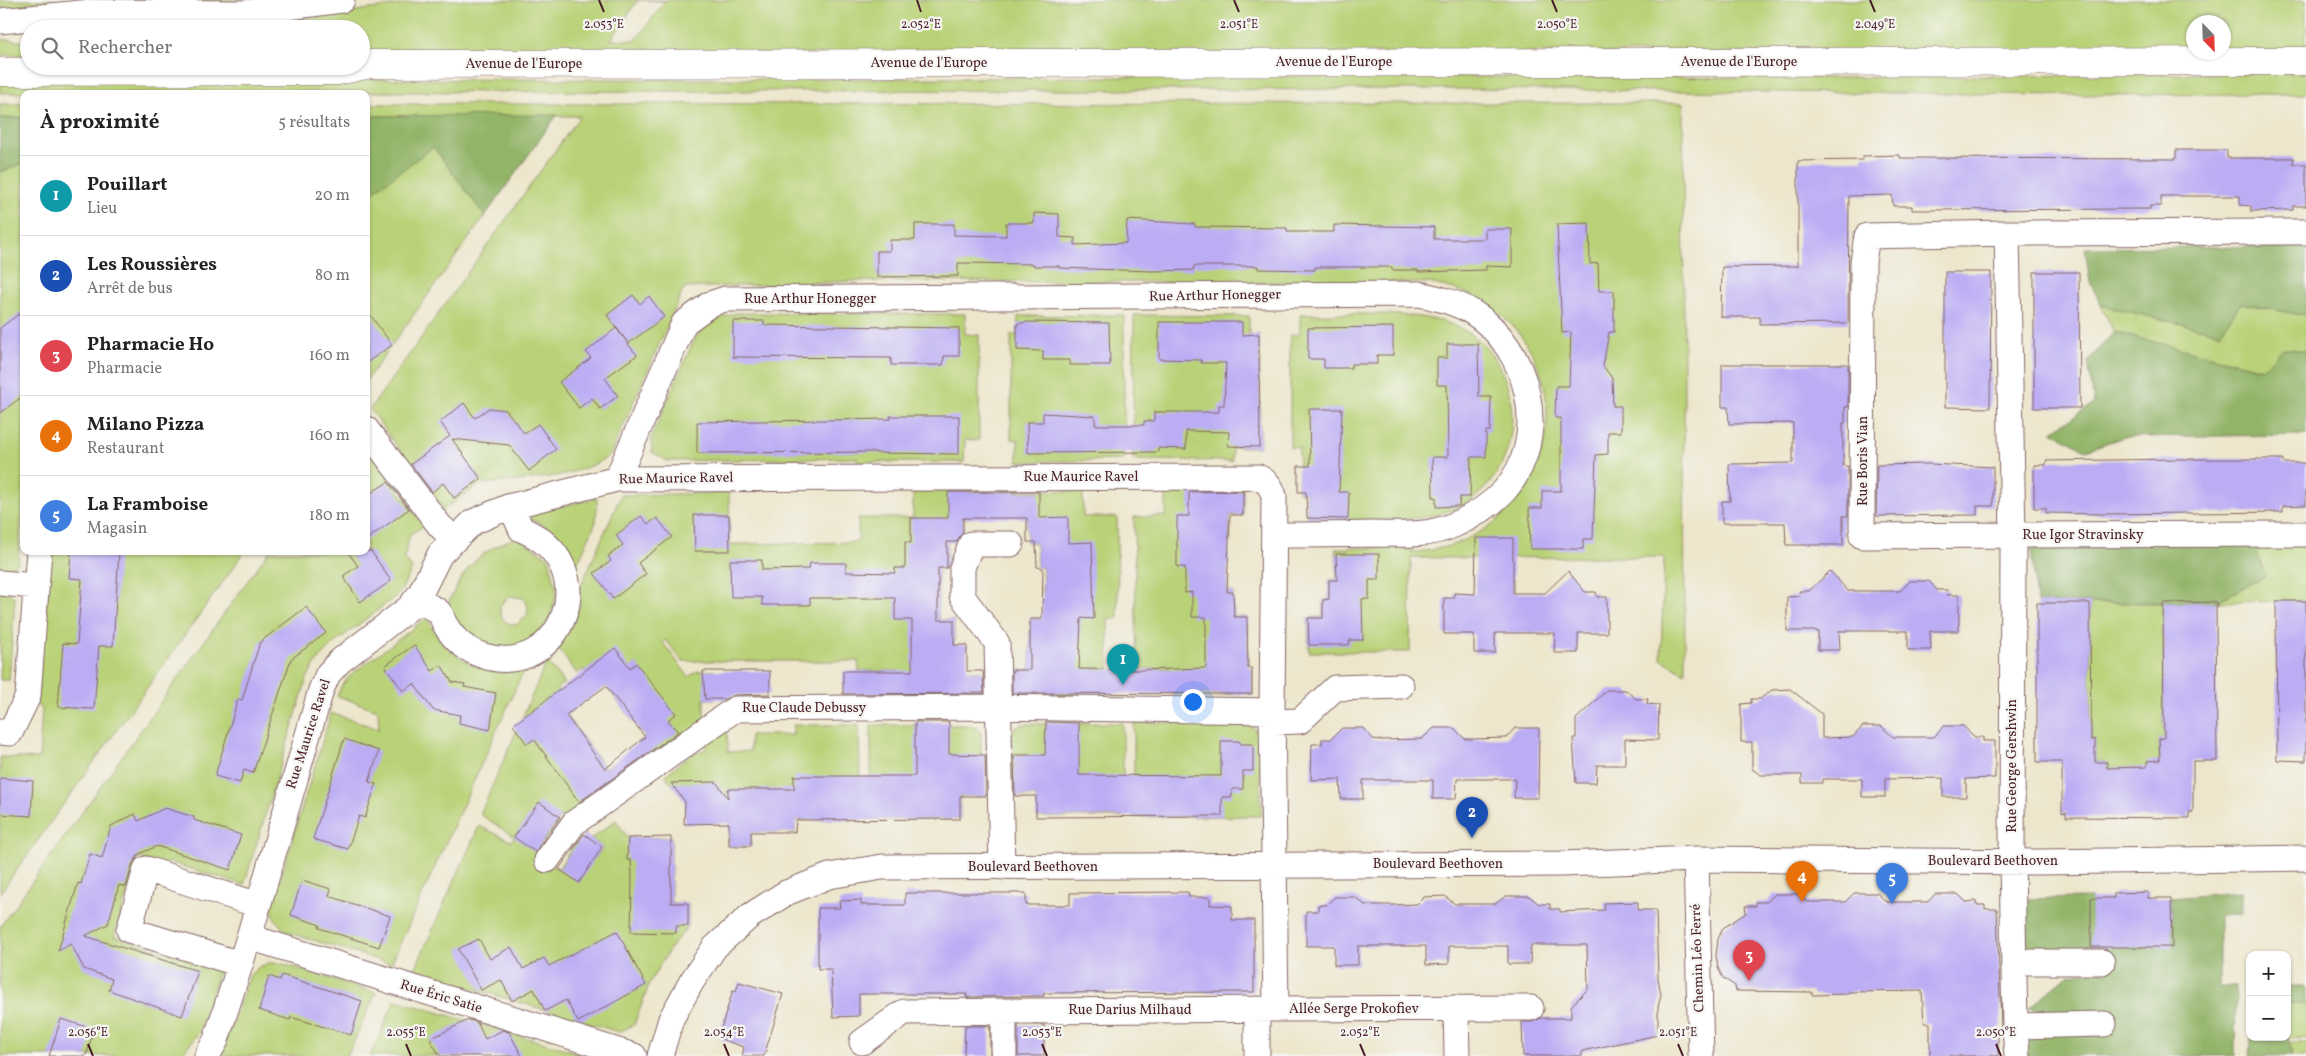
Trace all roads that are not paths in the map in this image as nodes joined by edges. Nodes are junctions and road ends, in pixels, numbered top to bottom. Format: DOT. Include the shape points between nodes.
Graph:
graph roads {
  1 [pos="342,0"];
  2 [pos="0,22"];
  3 [pos="20,26"];
  4 [pos="2306,61"];
  5 [pos="370,65"];
  6 [pos="0,72"];
  7 [pos="20,72"];
  8 [pos="2306,232"];
  9 [pos="2007,233"];
  10 [pos="370,434"];
  11 [pos="617,479"];
  12 [pos="511,506"];
  13 [pos="2306,534"];
  14 [pos="1274,535"];
  15 [pos="2012,535"];
  16 [pos="454,539"];
  17 [pos="1012,544"];
  18 [pos="39,555"];
  19 [pos="0,583"];
  20 [pos="36,586"];
  21 [pos="415,600"];
  22 [pos="1401,686"];
  23 [pos="997,707"];
  24 [pos="1272,717"];
  25 [pos="0,732"];
  26 [pos="2306,858"];
  27 [pos="1696,859"];
  28 [pos="548,860"];
  29 [pos="2012,862"];
  30 [pos="1275,865"];
  31 [pos="1002,867"];
  32 [pos="258,904"];
  33 [pos="248,937"];
  34 [pos="2014,962"];
  35 [pos="2102,962"];
  36 [pos="240,964"];
  37 [pos="1456,1008"];
  38 [pos="1531,1008"];
  39 [pos="1266,1009"];
  40 [pos="1004,1011"];
  41 [pos="2104,1024"];
  42 [pos="2015,1026"];
  43 [pos="862,1042"];
  44 [pos="207,1056"];
  45 [pos="634,1056"];
  46 [pos="660,1056"];
  47 [pos="1004,1056"];
  48 [pos="1257,1056"];
  49 [pos="1457,1056"];
  50 [pos="1701,1056"];
  51 [pos="2018,1056"];
  1 -- 2 [label="street" via="244,13 91,12"];
  2 -- 3 [label="street"];
  4 -- 5 [label="main road, Avenue de l'Europe"];
  6 -- 7 [label="main road, Avenue de l'Europe"];
  8 -- 9 [label="street"];
  9 -- 15 [label="street, Rue Igor Stravinsky"];
  9 -- 15 [label="street, Rue Boris Vian" via="1867,236 1863,262 1862,536"];
  10 -- 16 [label="street" via="440,526"];
  11 -- 12 [label="street, Rue Maurice Ravel"];
  11 -- 14 [label="street, Rue Maurice Ravel" via="1258,477 1272,488"];
  11 -- 14 [label="street, Rue Arthur Honegger" via="684,323 710,304 725,299 1419,294 1448,300 1472,312 1496,331 1512,352 1524,378 1529,405 1529,436 1521,464 1505,490 1484,509 1454,525 1424,534"];
  12 -- 16 [label="street, Rue Maurice Ravel" via="473,522"];
  12 -- 21 [label="street" via="521,529 548,544 566,575 566,612 546,643 515,658 485,656 462,645 440,612"];
  13 -- 15 [label="street, Rue Igor Stravinsky"];
  14 -- 24 [label="street, Rue Maurice Ravel"];
  15 -- 29 [label="street, Rue George Gershwin"];
  16 -- 21 [label="street, Rue Maurice Ravel" via="440,554"];
  17 -- 23 [label="street" via="972,544 962,568 962,596 997,643"];
  18 -- 20 [label="street"];
  19 -- 20 [label="street"];
  20 -- 25 [label="street" via="28,696 10,733"];
  21 -- 32 [label="street, Rue Maurice Ravel" via="328,674"];
  22 -- 24 [label="street, Rue Claude Debussy" via="1335,688 1300,721"];
  23 -- 24 [label="street, Rue Claude Debussy"];
  23 -- 28 [label="street, Rue Claude Debussy" via="735,708 574,823"];
  23 -- 31 [label="street"];
  24 -- 30 [label="street, Rue Maurice Ravel"];
  26 -- 29 [label="street, Boulevard Beethoven"];
  27 -- 29 [label="street, Boulevard Beethoven"];
  27 -- 30 [label="street, Boulevard Beethoven" via="1562,864"];
  27 -- 50 [label="street, Chemin Léo Ferré"];
  29 -- 34 [label="street, Rue George Gershwin"];
  30 -- 31 [label="street, Boulevard Beethoven"];
  30 -- 39 [label="street, Allée Serge Prokofiev"];
  31 -- 46 [label="street, Boulevard Beethoven" via="882,867 829,876 786,893 750,916 715,947 671,1019"];
  32 -- 33 [label="street, Rue Maurice Ravel"];
  32 -- 36 [label="street" via="146,869 129,930"];
  33 -- 36 [label="street, Rue Maurice Ravel"];
  33 -- 45 [label="street, Rue Éric Satie"];
  34 -- 35 [label="street"];
  34 -- 42 [label="street, Rue George Gershwin"];
  36 -- 44 [label="street, Rue Maurice Ravel" via="216,1040"];
  37 -- 38 [label="street, Allée Serge Prokofiev"];
  37 -- 39 [label="street, Allée Serge Prokofiev"];
  37 -- 49 [label="street"];
  39 -- 40 [label="street, Rue Darius Milhaud"];
  39 -- 48 [label="street"];
  40 -- 43 [label="street, Rue Darius Milhaud" via="904,1012"];
  40 -- 47 [label="street"];
  41 -- 42 [label="street"];
  42 -- 51 [label="street, Rue George Gershwin"];
}
